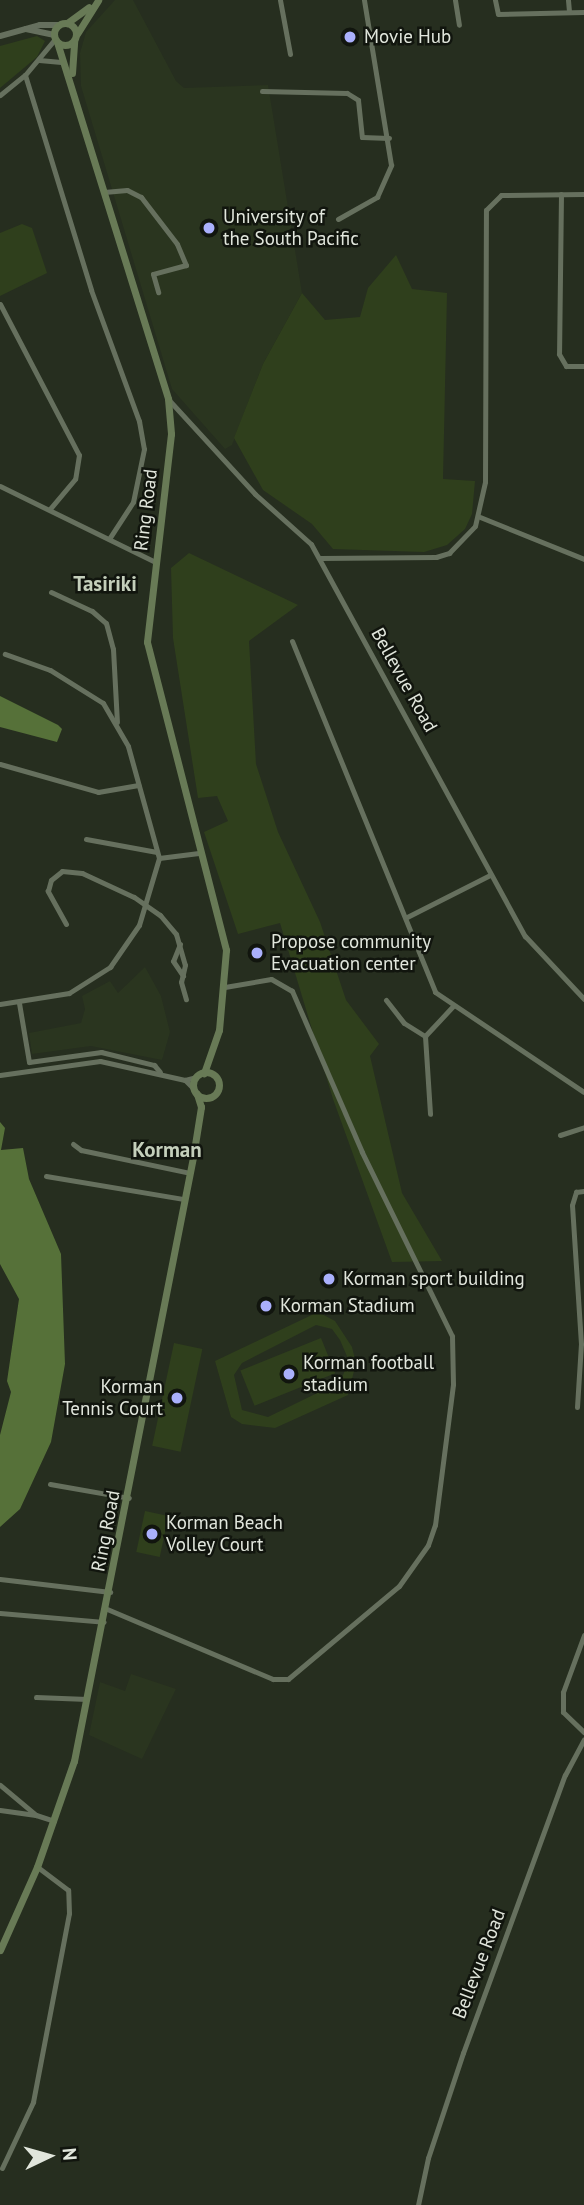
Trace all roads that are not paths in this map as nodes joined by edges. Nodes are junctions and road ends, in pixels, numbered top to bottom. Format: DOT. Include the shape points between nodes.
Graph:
graph roads {
  1 [pos="98,0"];
  2 [pos="280,0"];
  3 [pos="364,0"];
  4 [pos="455,0"];
  5 [pos="495,0"];
  6 [pos="568,0"];
  7 [pos="569,12"];
  8 [pos="584,12"];
  9 [pos="63,24"];
  10 [pos="459,25"];
  11 [pos="20,29"];
  12 [pos="0,36"];
  13 [pos="75,38"];
  14 [pos="56,39"];
  15 [pos="289,54"];
  16 [pos="39,60"];
  17 [pos="66,62"];
  18 [pos="25,75"];
  19 [pos="262,91"];
  20 [pos="74,92"];
  21 [pos="0,95"];
  22 [pos="389,138"];
  23 [pos="104,192"];
  24 [pos="561,194"];
  25 [pos="584,194"];
  26 [pos="338,219"];
  27 [pos="158,292"];
  28 [pos="0,304"];
  29 [pos="584,366"];
  30 [pos="168,399"];
  31 [pos="0,486"];
  32 [pos="50,509"];
  33 [pos="480,517"];
  34 [pos="109,539"];
  35 [pos="320,558"];
  36 [pos="584,559"];
  37 [pos="155,562"];
  38 [pos="51,592"];
  39 [pos="292,641"];
  40 [pos="5,654"];
  41 [pos="117,722"];
  42 [pos="0,764"];
  43 [pos="138,785"];
  44 [pos="86,839"];
  45 [pos="199,853"];
  46 [pos="158,855"];
  47 [pos="490,875"];
  48 [pos="143,906"];
  49 [pos="407,917"];
  50 [pos="66,924"];
  51 [pos="180,944"];
  52 [pos="183,976"];
  53 [pos="225,986"];
  54 [pos="186,999"];
  55 [pos="584,999"];
  56 [pos="386,1000"];
  57 [pos="19,1003"];
  58 [pos="0,1004"];
  59 [pos="454,1005"];
  60 [pos="425,1036"];
  61 [pos="90,1052"];
  62 [pos="73,1054"];
  63 [pos="112,1055"];
  64 [pos="57,1057"];
  65 [pos="212,1060"];
  66 [pos="36,1061"];
  67 [pos="90,1061"];
  68 [pos="110,1062"];
  69 [pos="75,1063"];
  70 [pos="61,1065"];
  71 [pos="36,1069"];
  72 [pos="161,1073"];
  73 [pos="204,1073"];
  74 [pos="0,1075"];
  75 [pos="215,1076"];
  76 [pos="196,1077"];
  77 [pos="185,1080"];
  78 [pos="196,1092"];
  79 [pos="584,1092"];
  80 [pos="211,1097"];
  81 [pos="201,1107"];
  82 [pos="430,1114"];
  83 [pos="584,1127"];
  84 [pos="560,1135"];
  85 [pos="73,1144"];
  86 [pos="190,1173"];
  87 [pos="46,1176"];
  88 [pos="584,1191"];
  89 [pos="184,1199"];
  90 [pos="577,1407"];
  91 [pos="50,1484"];
  92 [pos="129,1498"];
  93 [pos="0,1578"];
  94 [pos="110,1592"];
  95 [pos="107,1609"];
  96 [pos="0,1613"];
  97 [pos="104,1622"];
  98 [pos="584,1635"];
  99 [pos="36,1697"];
  100 [pos="87,1699"];
  101 [pos="584,1732"];
  102 [pos="584,1740"];
  103 [pos="0,1785"];
  104 [pos="0,1810"];
  105 [pos="36,1815"];
  106 [pos="54,1821"];
  107 [pos="37,1867"];
  108 [pos="0,1950"];
  109 [pos="2,2168"];
  110 [pos="418,2205"];
  1 -- 9 [label="main road"];
  1 -- 13 [label="main road"];
  2 -- 15 [label="street"];
  3 -- 22 [label="street"];
  4 -- 10 [label="street"];
  5 -- 7 [label="street" via="498,14"];
  6 -- 7 [label="street"];
  7 -- 8 [label="street"];
  9 -- 11 [label="street"];
  9 -- 13 [label="main road"];
  9 -- 14 [label="main road"];
  11 -- 12 [label="street"];
  11 -- 14 [label="street"];
  13 -- 14 [label="main road" via="66,45"];
  13 -- 20 [label="main road, Ring Road"];
  14 -- 16 [label="street"];
  14 -- 17 [label="main road, Ring Road"];
  16 -- 17 [label="street"];
  16 -- 18 [label="street"];
  17 -- 20 [label="main road, Ring Road"];
  18 -- 21 [label="street"];
  18 -- 34 [label="street" via="92,290 139,421 144,449 133,502"];
  19 -- 22 [label="street" via="347,93 358,100 362,137"];
  20 -- 23 [label="main road, Ring Road"];
  22 -- 26 [label="street" via="390,174 377,197"];
  23 -- 27 [label="street" via="127,190 141,197 177,244 186,265 153,274"];
  23 -- 30 [label="main road, Ring Road"];
  24 -- 25 [label="street"];
  24 -- 29 [label="street" via="559,354 566,366"];
  24 -- 33 [label="street" via="501,195 486,210 485,482"];
  28 -- 32 [label="street" via="79,456 75,479"];
  30 -- 35 [label="street, Bellevue Road" via="255,494 299,530"];
  30 -- 37 [label="main road, Ring Road" via="171,433"];
  31 -- 32 [label="street"];
  32 -- 34 [label="street"];
  33 -- 35 [label="street" via="444,555"];
  33 -- 36 [label="street"];
  34 -- 37 [label="street"];
  35 -- 47 [label="street, Bellevue Road"];
  37 -- 45 [label="main road, Ring Road" via="147,613 148,649"];
  38 -- 41 [label="street" via="92,611 106,623 113,649"];
  39 -- 49 [label="street"];
  40 -- 41 [label="street" via="33,662 90,692"];
  41 -- 43 [label="street"];
  42 -- 43 [label="street" via="98,792"];
  43 -- 46 [label="street"];
  44 -- 46 [label="street"];
  45 -- 46 [label="street"];
  45 -- 53 [label="main road, Ring Road" via="226,950"];
  46 -- 48 [label="street"];
  47 -- 49 [label="street"];
  47 -- 55 [label="street, Bellevue Road" via="525,936"];
  48 -- 50 [label="street" via="90,876 62,871 51,880 48,891"];
  48 -- 51 [label="street" via="170,925"];
  48 -- 57 [label="street" via="129,943 102,974 69,993"];
  49 -- 59 [label="street" via="435,992"];
  51 -- 52 [label="street"];
  51 -- 52 [label="street" via="173,961"];
  52 -- 54 [label="street"];
  53 -- 65 [label="main road, Ring Road"];
  53 -- 95 [label="street" via="276,979 292,991 362,1152 452,1336 453,1384 435,1525 428,1545 398,1586 288,1679 273,1679"];
  56 -- 60 [label="street" via="404,1023"];
  57 -- 58 [label="street"];
  57 -- 66 [label="street" via="29,1062"];
  59 -- 60 [label="street"];
  59 -- 79 [label="street"];
  60 -- 82 [label="street"];
  61 -- 62 [label="street"];
  61 -- 63 [label="street"];
  61 -- 67 [label="street"];
  62 -- 64 [label="street"];
  62 -- 69 [label="street"];
  63 -- 68 [label="street"];
  63 -- 72 [label="street" via="154,1065"];
  64 -- 66 [label="street"];
  64 -- 70 [label="street"];
  65 -- 73 [label="main road, Ring Road"];
  65 -- 75 [label="main road, Ring Road"];
  66 -- 71 [label="street"];
  67 -- 68 [label="street"];
  67 -- 69 [label="street"];
  68 -- 72 [label="street"];
  69 -- 70 [label="street"];
  70 -- 71 [label="street"];
  71 -- 74 [label="street"];
  72 -- 77 [label="street"];
  73 -- 75 [label="main road"];
  73 -- 76 [label="main road"];
  75 -- 80 [label="main road" via="218,1089"];
  76 -- 77 [label="street"];
  76 -- 78 [label="main road"];
  77 -- 78 [label="street"];
  78 -- 80 [label="main road"];
  78 -- 81 [label="main road, Ring Road"];
  80 -- 81 [label="main road"];
  81 -- 86 [label="main road, Ring Road"];
  83 -- 84 [label="street"];
  85 -- 86 [label="street"];
  86 -- 89 [label="main road, Ring Road"];
  87 -- 89 [label="street"];
  88 -- 90 [label="street" via="576,1192 572,1205 581,1344"];
  89 -- 92 [label="main road, Ring Road"];
  91 -- 92 [label="street"];
  92 -- 94 [label="main road, Ring Road"];
  93 -- 94 [label="street"];
  94 -- 95 [label="main road, Ring Road"];
  95 -- 97 [label="main road, Ring Road"];
  96 -- 97 [label="street"];
  97 -- 100 [label="main road, Ring Road"];
  98 -- 101 [label="street" via="563,1692 563,1712"];
  99 -- 100 [label="street"];
  100 -- 106 [label="main road, Ring Road"];
  102 -- 110 [label="street, Bellevue Road" via="565,1776 467,2040 428,2158"];
  103 -- 105 [label="street"];
  104 -- 105 [label="street"];
  105 -- 106 [label="street"];
  106 -- 107 [label="main road, Ring Road"];
  107 -- 108 [label="main road, Ring Road"];
  107 -- 109 [label="street" via="68,1890 69,1913 33,2102"];
}
